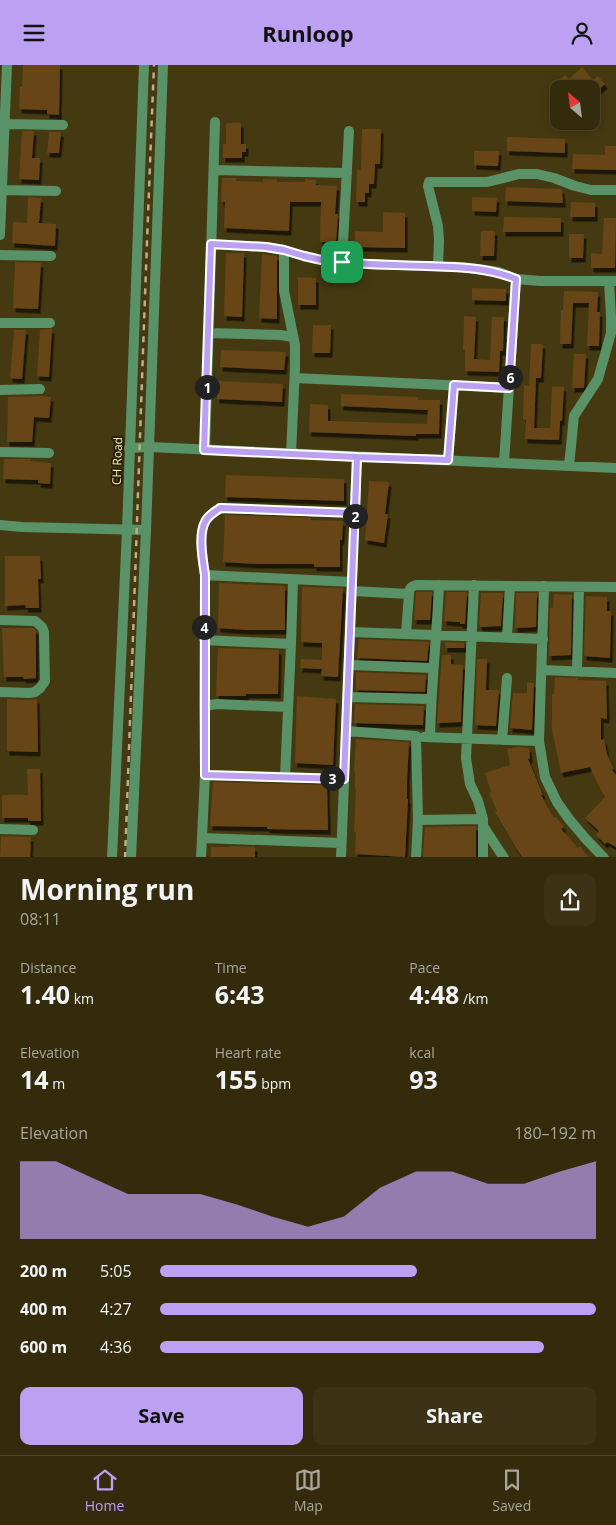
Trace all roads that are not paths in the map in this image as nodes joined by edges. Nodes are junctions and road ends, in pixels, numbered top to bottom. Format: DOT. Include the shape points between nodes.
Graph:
graph roads {
  1 [pos="7,65"];
  2 [pos="144,65"];
  3 [pos="163,65"];
  4 [pos="215,122"];
  5 [pos="5,124"];
  6 [pos="63,125"];
  7 [pos="349,131"];
  8 [pos="214,170"];
  9 [pos="347,173"];
  10 [pos="2,190"];
  11 [pos="616,190"];
  12 [pos="56,191"];
  13 [pos="0,235"];
  14 [pos="211,244"];
  15 [pos="284,250"];
  16 [pos="0,255"];
  17 [pos="51,256"];
  18 [pos="342,262"];
  19 [pos="438,266"];
  20 [pos="516,279"];
  21 [pos="612,281"];
  22 [pos="0,323"];
  23 [pos="50,323"];
  24 [pos="208,333"];
  25 [pos="294,337"];
  26 [pos="295,378"];
  27 [pos="454,385"];
  28 [pos="509,388"];
  29 [pos="0,389"];
  30 [pos="40,389"];
  31 [pos="149,447"];
  32 [pos="130,448"];
  33 [pos="204,450"];
  34 [pos="0,452"];
  35 [pos="49,453"];
  36 [pos="291,453"];
  37 [pos="357,457"];
  38 [pos="448,460"];
  39 [pos="504,463"];
  40 [pos="569,466"];
  41 [pos="616,468"];
  42 [pos="355,513"];
  43 [pos="0,525"];
  44 [pos="127,530"];
  45 [pos="146,530"];
  46 [pos="205,575"];
  47 [pos="293,580"];
  48 [pos="439,585"];
  49 [pos="474,585"];
  50 [pos="510,586"];
  51 [pos="544,586"];
  52 [pos="352,587"];
  53 [pos="579,587"];
  54 [pos="616,587"];
  55 [pos="409,593"];
  56 [pos="0,620"];
  57 [pos="350,632"];
  58 [pos="406,634"];
  59 [pos="437,635"];
  60 [pos="471,636"];
  61 [pos="507,637"];
  62 [pos="543,639"];
  63 [pos="204,640"];
  64 [pos="291,644"];
  65 [pos="349,665"];
  66 [pos="433,668"];
  67 [pos="542,670"];
  68 [pos="577,671"];
  69 [pos="616,673"];
  70 [pos="507,678"];
  71 [pos="0,693"];
  72 [pos="348,697"];
  73 [pos="431,699"];
  74 [pos="204,706"];
  75 [pos="288,707"];
  76 [pos="346,731"];
  77 [pos="416,737"];
  78 [pos="430,737"];
  79 [pos="467,738"];
  80 [pos="502,740"];
  81 [pos="539,741"];
  82 [pos="205,775"];
  83 [pos="285,777"];
  84 [pos="344,779"];
  85 [pos="418,820"];
  86 [pos="483,822"];
  87 [pos="0,829"];
  88 [pos="33,830"];
  89 [pos="203,838"];
  90 [pos="342,843"];
  91 [pos="112,857"];
  92 [pos="131,857"];
  93 [pos="201,857"];
  94 [pos="341,857"];
  95 [pos="416,857"];
  96 [pos="483,857"];
  97 [pos="504,857"];
  98 [pos="604,857"];
  1 -- 5 [label="street"];
  2 -- 32 [label="street, CH Road"];
  3 -- 31 [label="street"];
  4 -- 8 [label="street"];
  5 -- 6 [label="street"];
  5 -- 10 [label="street"];
  7 -- 9 [label="street"];
  8 -- 9 [label="street"];
  8 -- 14 [label="street"];
  9 -- 18 [label="street"];
  10 -- 12 [label="street"];
  10 -- 13 [label="street"];
  11 -- 19 [label="street" via="591,190 537,174 519,174 487,182 429,182 438,226"];
  14 -- 15 [label="street"];
  14 -- 24 [label="street"];
  15 -- 18 [label="street"];
  15 -- 25 [label="street" via="284,291"];
  16 -- 17 [label="street"];
  18 -- 19 [label="street"];
  19 -- 20 [label="street" via="499,272"];
  20 -- 21 [label="street"];
  20 -- 28 [label="street"];
  21 -- 40 [label="street" via="611,333 598,379 574,416"];
  22 -- 23 [label="street"];
  24 -- 25 [label="street"];
  24 -- 33 [label="street"];
  25 -- 26 [label="street"];
  26 -- 27 [label="street"];
  26 -- 36 [label="street"];
  27 -- 28 [label="street"];
  27 -- 38 [label="street"];
  28 -- 39 [label="street"];
  29 -- 30 [label="street"];
  31 -- 32 [label="street"];
  31 -- 33 [label="street"];
  31 -- 45 [label="street"];
  32 -- 44 [label="street, CH Road"];
  33 -- 36 [label="street"];
  34 -- 35 [label="street"];
  36 -- 37 [label="street"];
  37 -- 38 [label="street"];
  37 -- 42 [label="street"];
  38 -- 39 [label="street"];
  39 -- 40 [label="street"];
  40 -- 41 [label="street"];
  42 -- 46 [label="street" via="220,508 205,521 202,531"];
  42 -- 52 [label="street"];
  43 -- 44 [label="street"];
  44 -- 45 [label="street"];
  44 -- 91 [label="street, CH Road"];
  45 -- 92 [label="street"];
  46 -- 47 [label="street"];
  46 -- 63 [label="street"];
  47 -- 52 [label="street"];
  47 -- 64 [label="street"];
  48 -- 49 [label="street"];
  48 -- 55 [label="street" via="412,586"];
  48 -- 59 [label="street"];
  49 -- 50 [label="street"];
  49 -- 60 [label="street"];
  50 -- 51 [label="street"];
  50 -- 61 [label="street"];
  51 -- 53 [label="street"];
  51 -- 62 [label="street"];
  52 -- 55 [label="street"];
  52 -- 57 [label="street"];
  53 -- 54 [label="street"];
  53 -- 68 [label="street"];
  55 -- 58 [label="street"];
  56 -- 71 [label="street" via="35,621 44,632 44,681 40,688 29,693"];
  57 -- 58 [label="street"];
  57 -- 65 [label="street"];
  58 -- 59 [label="street"];
  59 -- 60 [label="street"];
  59 -- 66 [label="street"];
  60 -- 61 [label="street"];
  60 -- 79 [label="street"];
  61 -- 62 [label="street"];
  62 -- 67 [label="street"];
  63 -- 64 [label="street"];
  63 -- 74 [label="street"];
  64 -- 75 [label="street"];
  65 -- 66 [label="street"];
  65 -- 72 [label="street"];
  66 -- 73 [label="street"];
  67 -- 68 [label="street"];
  67 -- 81 [label="street"];
  68 -- 69 [label="street"];
  70 -- 80 [label="street"];
  72 -- 73 [label="street"];
  72 -- 76 [label="street"];
  73 -- 78 [label="street"];
  74 -- 75 [label="street"];
  74 -- 82 [label="street"];
  75 -- 83 [label="street"];
  76 -- 77 [label="street"];
  76 -- 84 [label="street"];
  77 -- 78 [label="street"];
  77 -- 85 [label="street"];
  78 -- 79 [label="street"];
  79 -- 80 [label="street"];
  79 -- 86 [label="street" via="470,784"];
  80 -- 81 [label="street"];
  81 -- 98 [label="street" via="545,777 557,802"];
  82 -- 83 [label="street"];
  82 -- 89 [label="street"];
  83 -- 84 [label="street"];
  84 -- 90 [label="street"];
  85 -- 86 [label="street"];
  85 -- 95 [label="street"];
  86 -- 96 [label="street"];
  86 -- 97 [label="street"];
  87 -- 88 [label="street"];
  89 -- 90 [label="street"];
  89 -- 93 [label="street"];
  90 -- 94 [label="street"];
}
